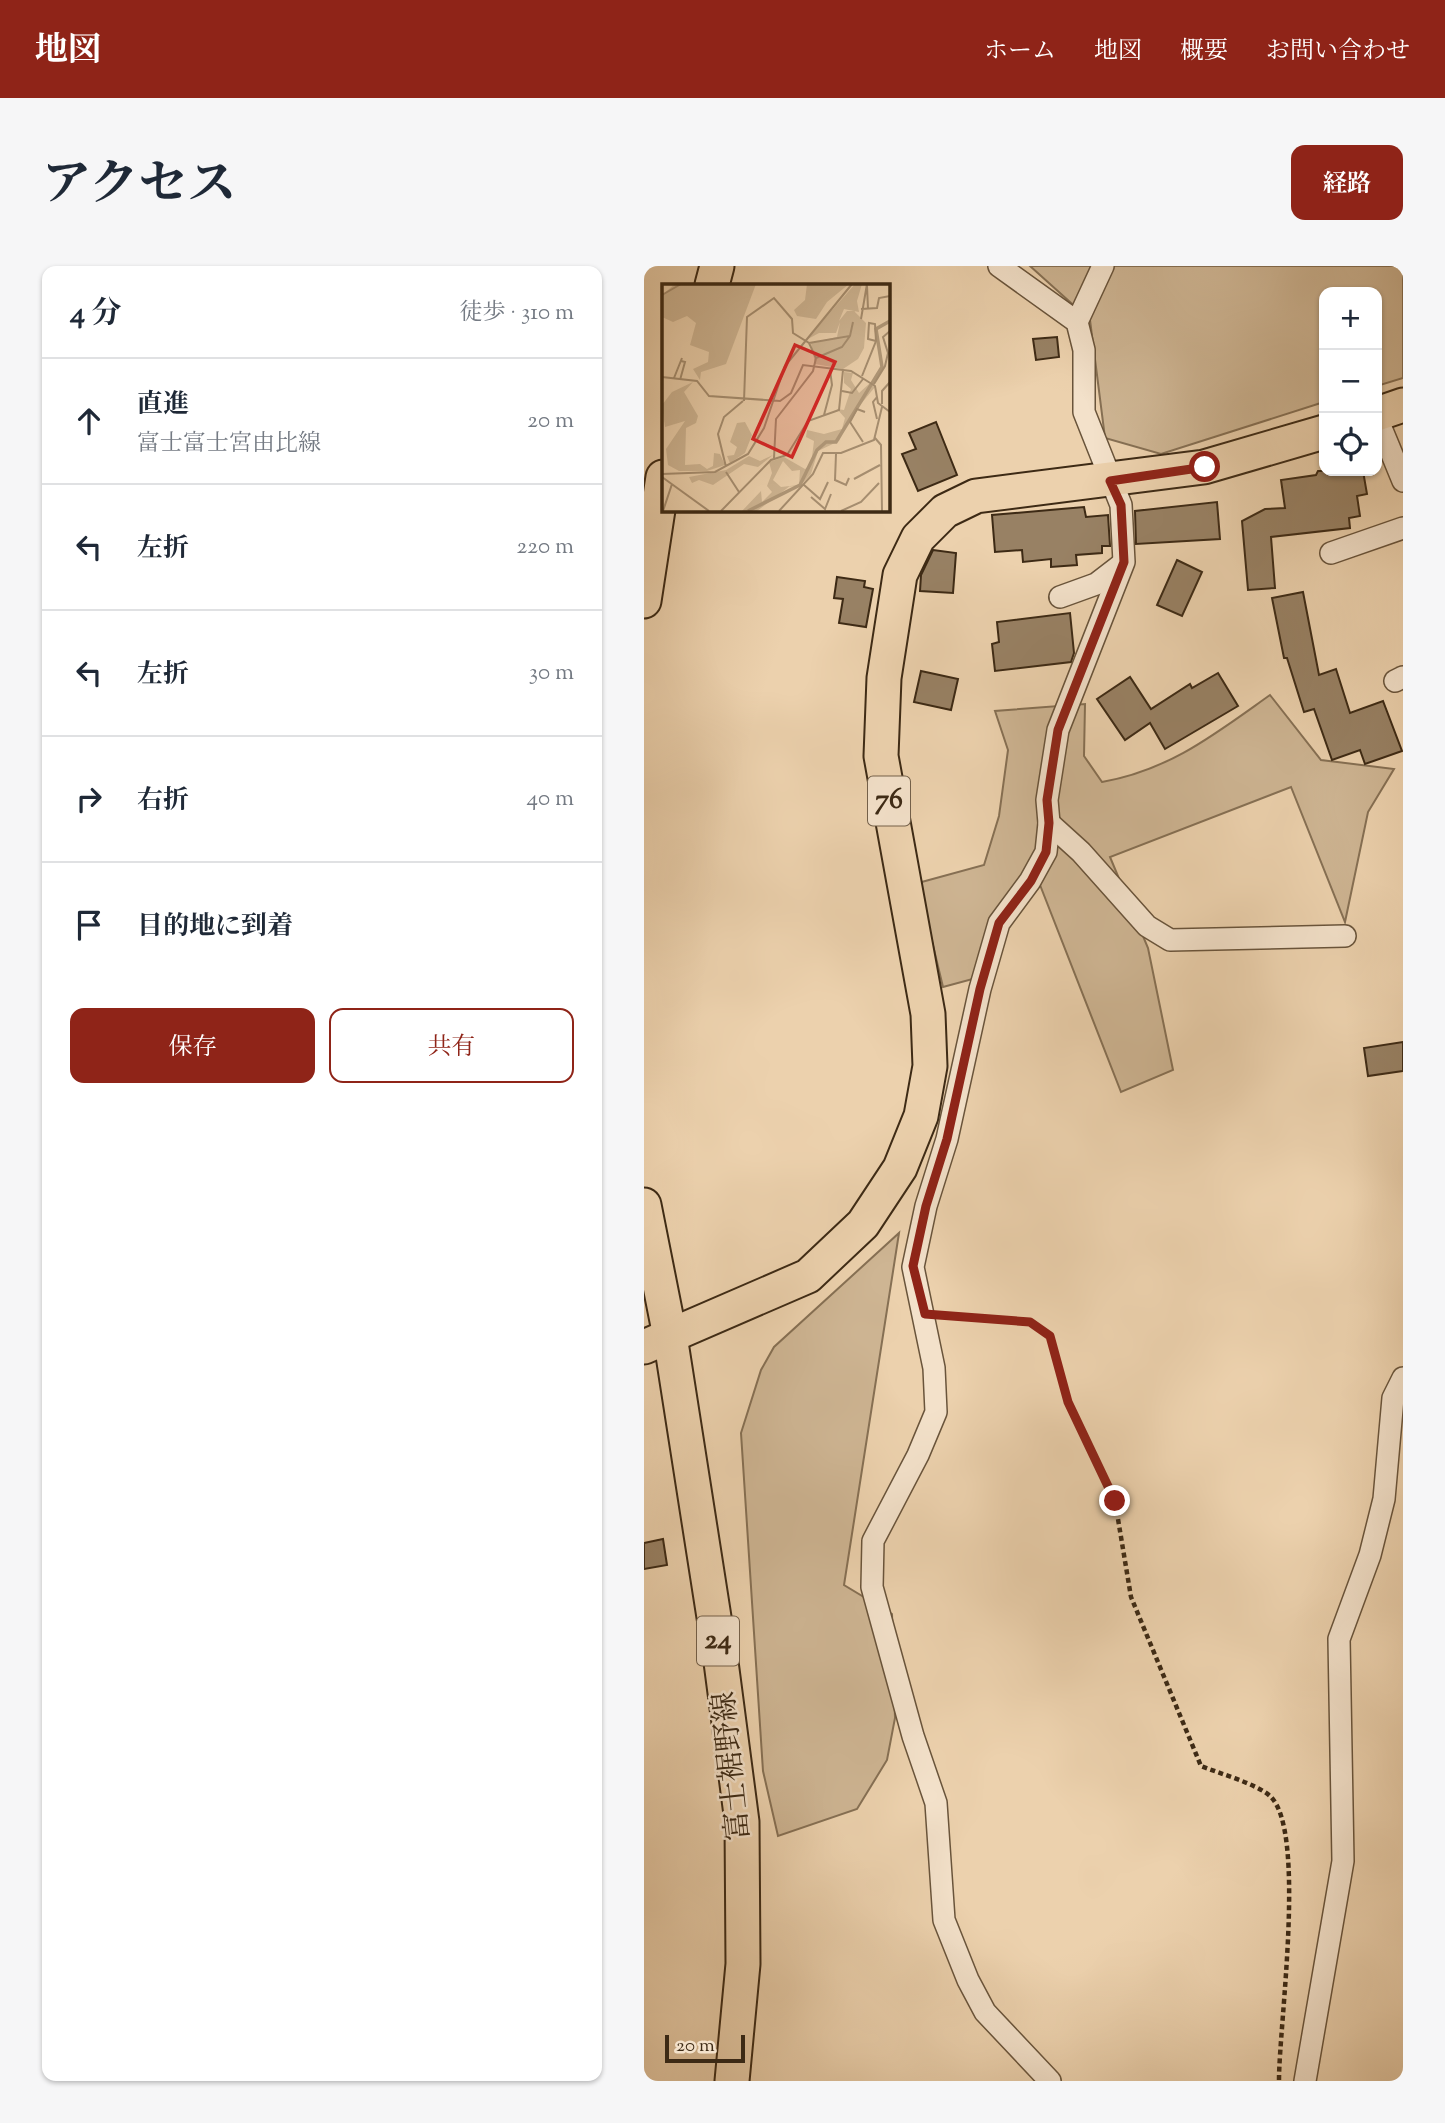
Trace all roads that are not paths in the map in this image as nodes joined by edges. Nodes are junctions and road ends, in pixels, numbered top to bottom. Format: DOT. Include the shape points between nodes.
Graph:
graph roads {
  1 [pos="718,266"];
  2 [pos="999,266"];
  3 [pos="1103,266"];
  4 [pos="712,284"];
  5 [pos="1077,322"];
  6 [pos="1403,405"];
  7 [pos="1382,414"];
  8 [pos="1382,428"];
  9 [pos="1319,433"];
  10 [pos="1110,481"];
  11 [pos="1403,481"];
  12 [pos="662,484"];
  13 [pos="1403,528"];
  14 [pos="1331,553"];
  15 [pos="1124,562"];
  16 [pos="1060,597"];
  17 [pos="644,601"];
  18 [pos="1049,823"];
  19 [pos="1345,936"];
  20 [pos="644,1205"];
  21 [pos="657,1342"];
  22 [pos="1403,1378"];
  23 [pos="732,2081"];
  24 [pos="1050,2081"];
  25 [pos="1305,2081"];
  1 -- 4 [label="main road"];
  2 -- 5 [label="street"];
  3 -- 5 [label="street"];
  5 -- 10 [label="street" via="1084,350 1084,412"];
  6 -- 7 [label="main road"];
  8 -- 11 [label="street"];
  9 -- 10 [label="main road, 76" via="1205,467"];
  10 -- 15 [label="street" via="1121,505"];
  10 -- 21 [label="main road, 76" via="975,496 945,511 918,538 900,575 884,678 881,756 928,1014 930,1066 921,1116 900,1168 863,1224 808,1276"];
  12 -- 17 [label="main road"];
  13 -- 14 [label="street"];
  15 -- 16 [label="street" via="1096,584"];
  15 -- 18 [label="street" via="1058,730 1047,800"];
  18 -- 19 [label="street" via="1147,926 1170,940"];
  18 -- 24 [label="street" via="1046,852 999,923 957,1102 926,1206 913,1266 934,1368 936,1412 873,1541 872,1587 936,1803 944,1920 985,2012"];
  20 -- 21 [label="main road, 富士裾野線 / 24"];
  21 -- 23 [label="main road, 富士裾野線 / 24" via="721,1662 743,1822 743,1964"];
  22 -- 25 [label="street" via="1393,1398 1384,1499 1370,1555 1339,1639 1343,1861"];
}
